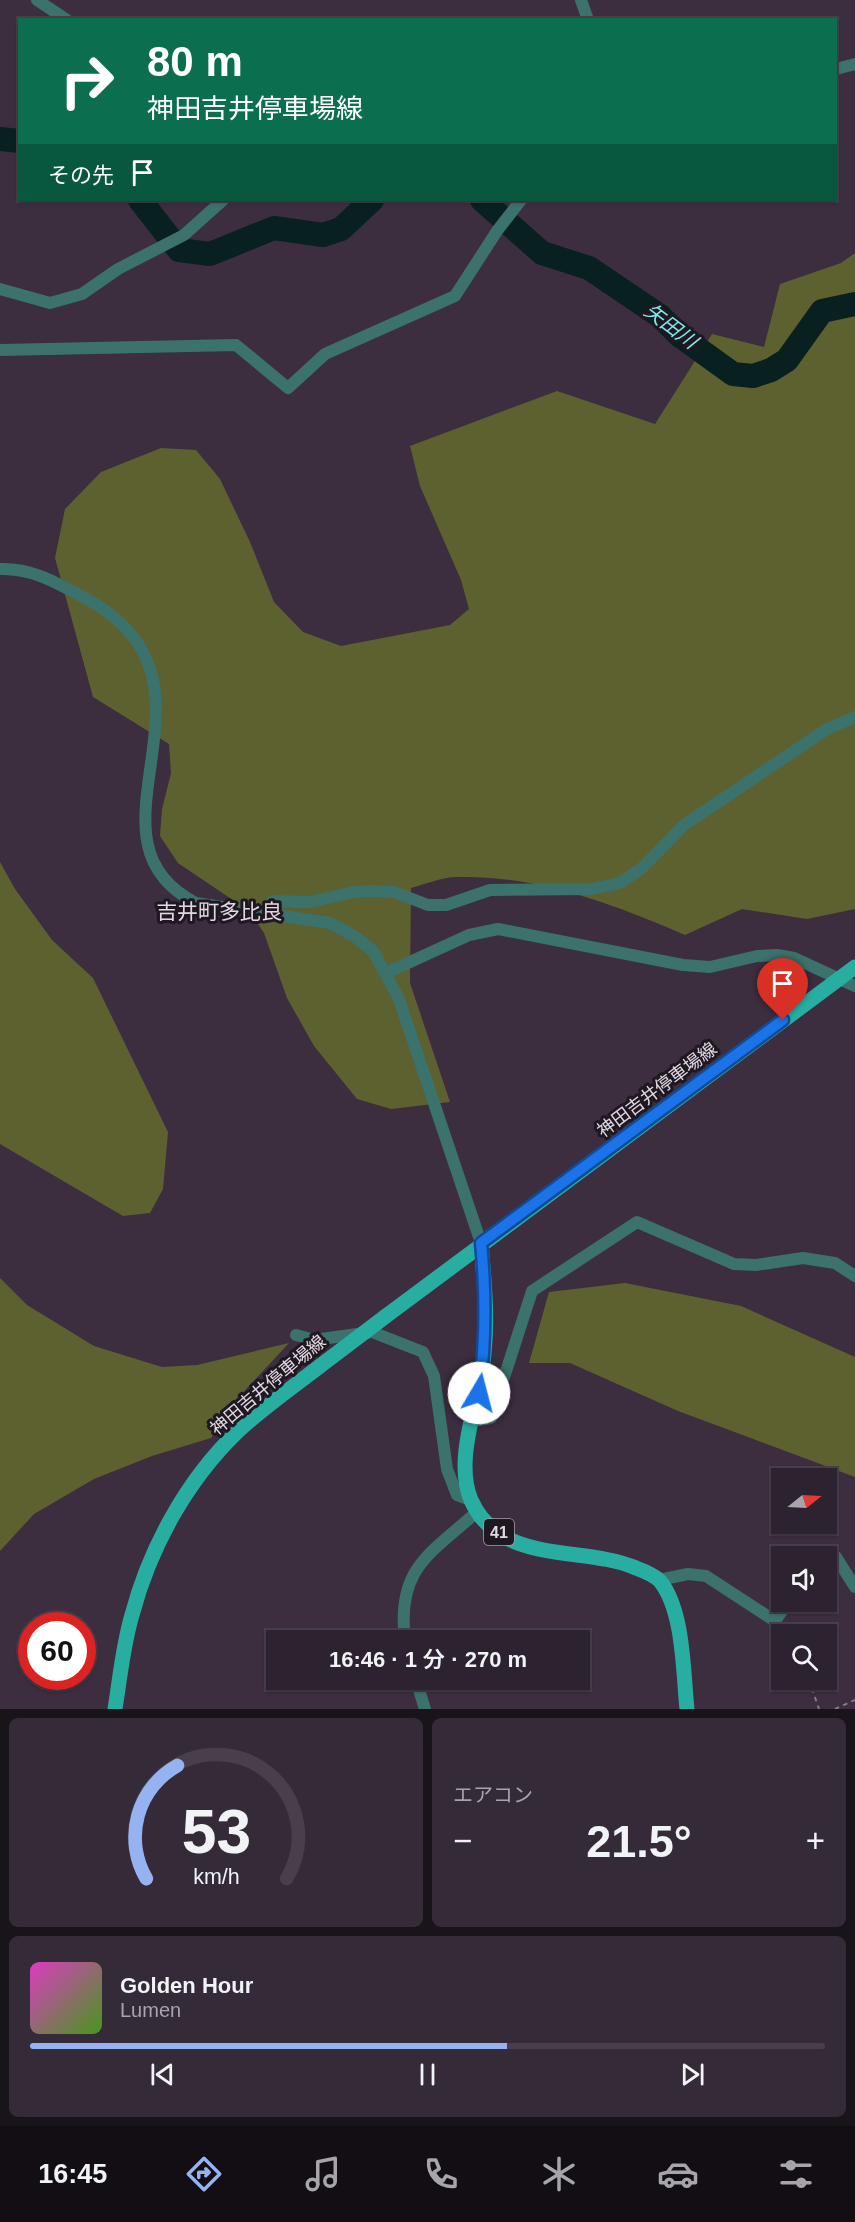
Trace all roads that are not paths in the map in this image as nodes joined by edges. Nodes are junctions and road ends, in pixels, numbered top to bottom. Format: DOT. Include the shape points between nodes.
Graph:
graph roads {
  1 [pos="37,0"];
  2 [pos="581,0"];
  3 [pos="64,18"];
  4 [pos="587,18"];
  5 [pos="855,64"];
  6 [pos="837,69"];
  7 [pos="222,201"];
  8 [pos="520,201"];
  9 [pos="0,289"];
  10 [pos="0,350"];
  11 [pos="0,568"];
  12 [pos="855,717"];
  13 [pos="262,915"];
  14 [pos="855,967"];
  15 [pos="386,973"];
  16 [pos="840,978"];
  17 [pos="855,986"];
  18 [pos="481,1243"];
  19 [pos="855,1276"];
  20 [pos="296,1335"];
  21 [pos="473,1421"];
  22 [pos="475,1506"];
  23 [pos="837,1559"];
  24 [pos="659,1580"];
  25 [pos="855,1587"];
  26 [pos="782,1612"];
  27 [pos="404,1630"];
  28 [pos="419,1690"];
  29 [pos="115,1709"];
  30 [pos="425,1709"];
  31 [pos="687,1709"];
  1 -- 3 [label="street"];
  2 -- 4 [label="street"];
  5 -- 6 [label="street"];
  7 -- 9 [label="street" via="184,235 82,294 50,303"];
  8 -- 10 [label="street" via="455,296 326,354 288,388 236,345"];
  11 -- 13 [label="street" via="39,573 103,608 131,631 148,658 157,699 145,825 159,875 177,894 196,903"];
  12 -- 13 [label="street" via="827,729 684,825 642,868 620,883 592,889 490,890 446,906 428,905 394,892 354,892 310,902 273,902"];
  13 -- 15 [label="street" via="330,923 373,951"];
  14 -- 16 [label="main road, 神田吉井停車場線"];
  15 -- 16 [label="street" via="469,935 498,929 683,965 710,967 757,956 785,956"];
  15 -- 18 [label="street" via="399,999"];
  16 -- 17 [label="street"];
  16 -- 18 [label="main road, 神田吉井停車場線"];
  18 -- 21 [label="main road, 41" via="486,1313"];
  18 -- 29 [label="main road, 神田吉井停車場線, bridge" via="239,1430 216,1454 165,1530 146,1572 131,1616"];
  19 -- 21 [label="street" via="835,1263 802,1258 734,1264 637,1222 532,1291 491,1418"];
  20 -- 22 [label="street" via="314,1340 372,1332 423,1352 434,1376 447,1469 457,1495"];
  21 -- 22 [label="main road, 41" via="465,1475"];
  22 -- 24 [label="main road, 41" via="487,1524 512,1542 551,1552 618,1560"];
  22 -- 27 [label="street" via="417,1566 409,1580"];
  23 -- 25 [label="street"];
  24 -- 26 [label="street" via="688,1574 706,1576 776,1621"];
  24 -- 31 [label="main road" via="678,1624"];
  28 -- 30 [label="street"];
}
